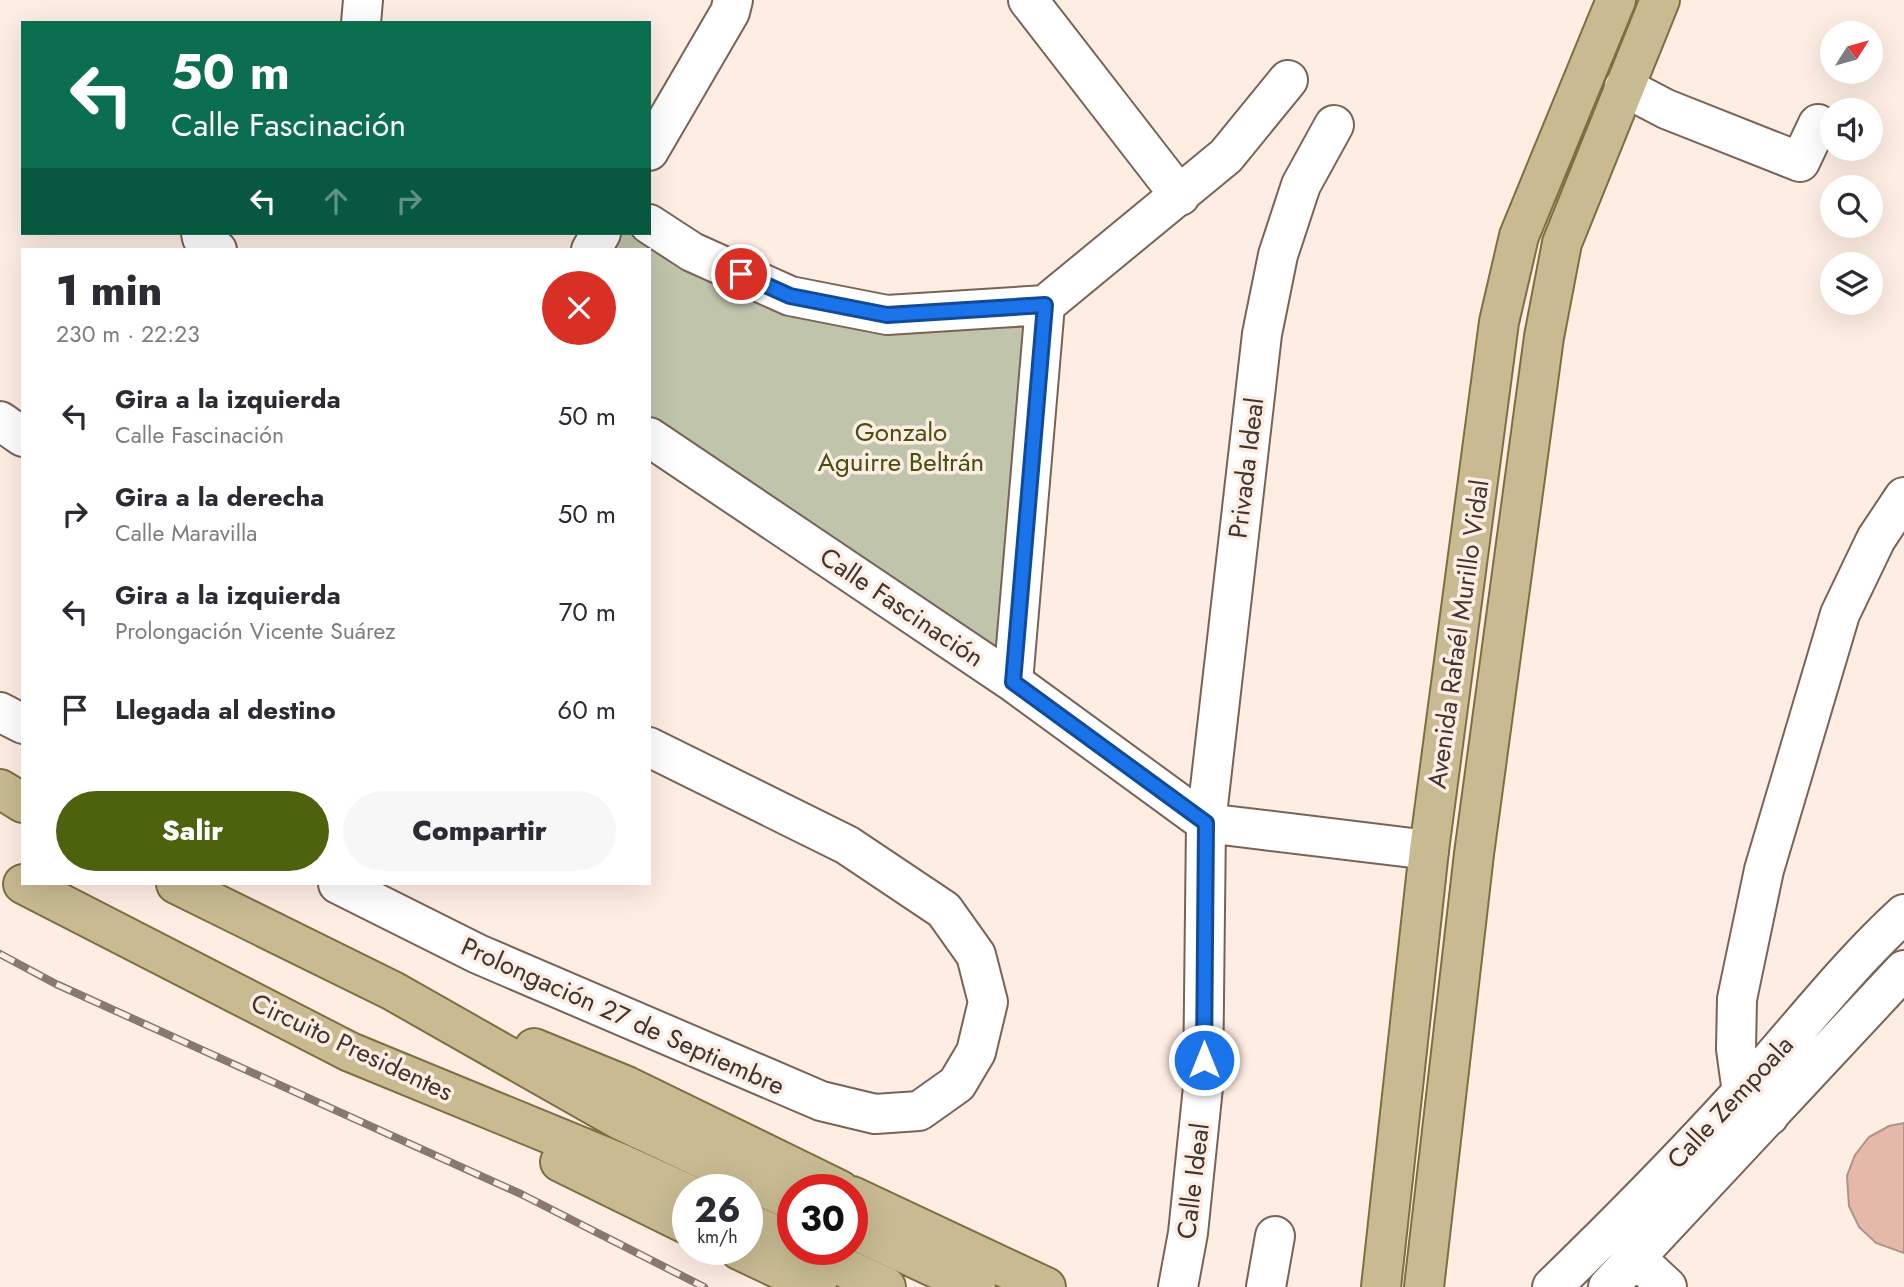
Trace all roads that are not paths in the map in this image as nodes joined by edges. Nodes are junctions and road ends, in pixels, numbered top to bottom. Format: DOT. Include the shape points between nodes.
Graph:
graph roads {
  1 [pos="363,0"];
  2 [pos="733,0"];
  3 [pos="1028,0"];
  4 [pos="1616,0"];
  5 [pos="1660,0"];
  6 [pos="361,21"];
  7 [pos="1288,80"];
  8 [pos="1624,88"];
  9 [pos="1818,124"];
  10 [pos="1334,125"];
  11 [pos="651,148"];
  12 [pos="1180,196"];
  13 [pos="651,225"];
  14 [pos="201,235"];
  15 [pos="214,248"];
  16 [pos="1045,305"];
  17 [pos="0,421"];
  18 [pos="21,436"];
  19 [pos="651,438"];
  20 [pos="1904,497"];
  21 [pos="1013,682"];
  22 [pos="0,712"];
  23 [pos="21,723"];
  24 [pos="651,748"];
  25 [pos="0,789"];
  26 [pos="0,799"];
  27 [pos="21,802"];
  28 [pos="21,809"];
  29 [pos="1206,823"];
  30 [pos="1429,850"];
  31 [pos="0,871"];
  32 [pos="21,883"];
  33 [pos="25,885"];
  34 [pos="178,885"];
  35 [pos="340,885"];
  36 [pos="1904,914"];
  37 [pos="1904,970"];
  38 [pos="393,991"];
  39 [pos="350,1052"];
  40 [pos="1756,1104"];
  41 [pos="1396,1162"];
  42 [pos="1439,1169"];
  43 [pos="807,1174"];
  44 [pos="672,1187"];
  45 [pos="777,1194"];
  46 [pos="868,1204"];
  47 [pos="672,1217"];
  48 [pos="868,1236"];
  49 [pos="1275,1236"];
  50 [pos="1636,1258"];
  51 [pos="763,1261"];
  52 [pos="838,1265"];
  53 [pos="817,1287"];
  54 [pos="886,1287"];
  55 [pos="976,1287"];
  56 [pos="1046,1287"];
  57 [pos="1178,1287"];
  58 [pos="1266,1287"];
  59 [pos="1381,1287"];
  60 [pos="1424,1287"];
  61 [pos="1552,1287"];
  62 [pos="1608,1287"];
  63 [pos="1667,1287"];
  1 -- 6 [label="street"];
  2 -- 11 [label="street"];
  3 -- 12 [label="street"];
  4 -- 30 [label="main road, Avenida Rafaél Murillo Vidal" via="1519,236 1499,322"];
  5 -- 8 [label="main road, Avenida Rafaél Murillo Vidal"];
  7 -- 12 [label="street" via="1226,156"];
  8 -- 9 [label="street" via="1800,162"];
  8 -- 42 [label="main road, Avenida Rafaél Murillo Vidal" via="1562,243 1544,337 1474,854"];
  10 -- 29 [label="street, Privada Ideal" via="1301,185 1278,255 1262,334"];
  12 -- 16 [label="street"];
  13 -- 16 [label="street" via="692,252 790,296 887,315"];
  14 -- 15 [label="street"];
  16 -- 21 [label="street"];
  17 -- 18 [label="street"];
  19 -- 21 [label="street, Calle Fascinación"];
  20 -- 40 [label="street" via="1875,539 1840,614 1764,870 1737,999 1736,1049"];
  21 -- 29 [label="street, Calle Fascinación"];
  22 -- 23 [label="street"];
  24 -- 35 [label="street, Prolongación 27 de Septiembre" via="847,845 944,910 976,955 988,1002 975,1052 957,1084 919,1111 875,1114 821,1101 478,954"];
  25 -- 27 [label="main road"];
  26 -- 28 [label="main road"];
  29 -- 30 [label="street, Calle Fascinación"];
  29 -- 57 [label="street, Calle Ideal" via="1203,1087"];
  30 -- 41 [label="main road, Avenida Rafaél Murillo Vidal"];
  31 -- 32 [label="main road, Circuito Presidentes"];
  33 -- 39 [label="main road, Circuito Presidentes"];
  34 -- 38 [label="main road"];
  36 -- 40 [label="street, Calle Zempoala" via="1844,975"];
  37 -- 40 [label="street, Calle Zempoala"];
  38 -- 43 [label="main road" via="627,1086"];
  38 -- 45 [label="main road" via="620,1120"];
  39 -- 44 [label="main road, Circuito Presidentes"];
  39 -- 47 [label="main road"];
  40 -- 50 [label="street, Calle Zempoala"];
  40 -- 61 [label="street, Calle Zempoala"];
  41 -- 42 [label="main road"];
  41 -- 59 [label="main road, Avenida Rafaél Murillo Vidal"];
  42 -- 60 [label="main road, Avenida Rafaél Murillo Vidal"];
  46 -- 56 [label="main road"];
  48 -- 55 [label="main road"];
  49 -- 58 [label="street"];
  50 -- 62 [label="street, Calle Zempoala"];
  50 -- 63 [label="street"];
  51 -- 53 [label="main road"];
  52 -- 54 [label="main road"];
}
